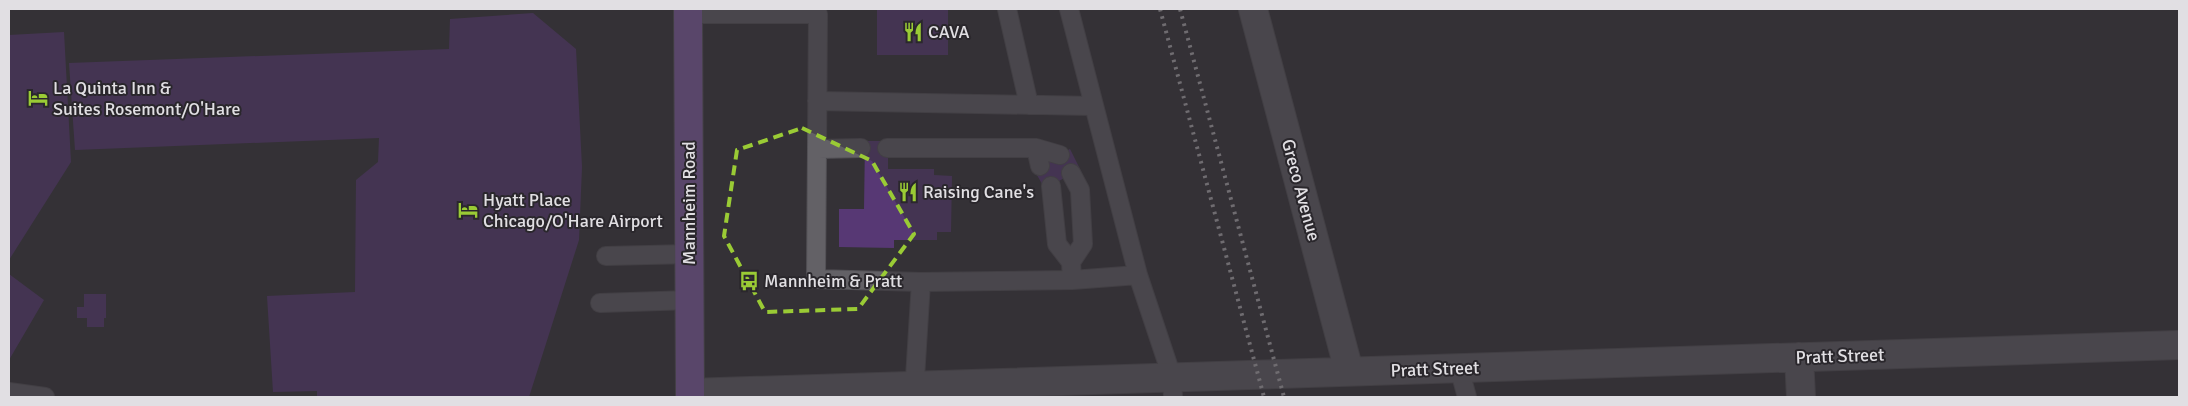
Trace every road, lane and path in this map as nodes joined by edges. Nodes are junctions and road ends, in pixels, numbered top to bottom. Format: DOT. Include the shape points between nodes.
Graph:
graph roads {
  1 [pos="1008,9"];
  2 [pos="1069,9"];
  3 [pos="1253,9"];
  4 [pos="688,11"];
  5 [pos="818,11"];
  6 [pos="817,102"];
  7 [pos="1028,104"];
  8 [pos="1093,106"];
  9 [pos="862,148"];
  10 [pos="887,148"];
  11 [pos="1036,148"];
  12 [pos="818,149"];
  13 [pos="1060,156"];
  14 [pos="1040,166"];
  15 [pos="1071,173"];
  16 [pos="1051,186"];
  17 [pos="690,254"];
  18 [pos="606,256"];
  19 [pos="1072,271"];
  20 [pos="1138,275"];
  21 [pos="921,282"];
  22 [pos="690,300"];
  23 [pos="600,303"];
  24 [pos="2179,345"];
  25 [pos="1799,357"];
  26 [pos="1459,368"];
  27 [pos="1349,371"];
  28 [pos="1173,387"];
  29 [pos="914,391"];
  30 [pos="9,392"];
  31 [pos="690,395"];
  32 [pos="45,397"];
  33 [pos="1467,397"];
  34 [pos="1800,397"];
  1 -- 7 [label="lane"];
  2 -- 8 [label="lane"];
  3 -- 27 [label="street, Greco Avenue"];
  4 -- 5 [label="lane"];
  4 -- 17 [label="main road, Mannheim Road"];
  5 -- 6 [label="lane"];
  6 -- 7 [label="lane"];
  6 -- 12 [label="lane"];
  7 -- 8 [label="lane"];
  8 -- 20 [label="lane"];
  9 -- 12 [label="lane"];
  10 -- 11 [label="lane"];
  11 -- 13 [label="lane"];
  11 -- 14 [label="lane"];
  12 -- 21 [label="lane" via="816,279"];
  15 -- 19 [label="lane" via="1080,190 1084,244"];
  16 -- 19 [label="lane" via="1057,244"];
  17 -- 18 [label="lane"];
  17 -- 22 [label="main road, Mannheim Road"];
  19 -- 20 [label="lane"];
  19 -- 21 [label="lane"];
  20 -- 28 [label="lane"];
  21 -- 29 [label="lane"];
  22 -- 23 [label="lane"];
  22 -- 31 [label="main road, Mannheim Road"];
  24 -- 25 [label="street, Pratt Street"];
  25 -- 26 [label="street, Pratt Street"];
  25 -- 34 [label="street"];
  26 -- 27 [label="street, Pratt Street"];
  26 -- 33 [label="lane"];
  27 -- 28 [label="street, Pratt Street"];
  28 -- 29 [label="street, Pratt Street"];
  29 -- 31 [label="street, Pratt Street"];
  30 -- 32 [label="lane"];
}
